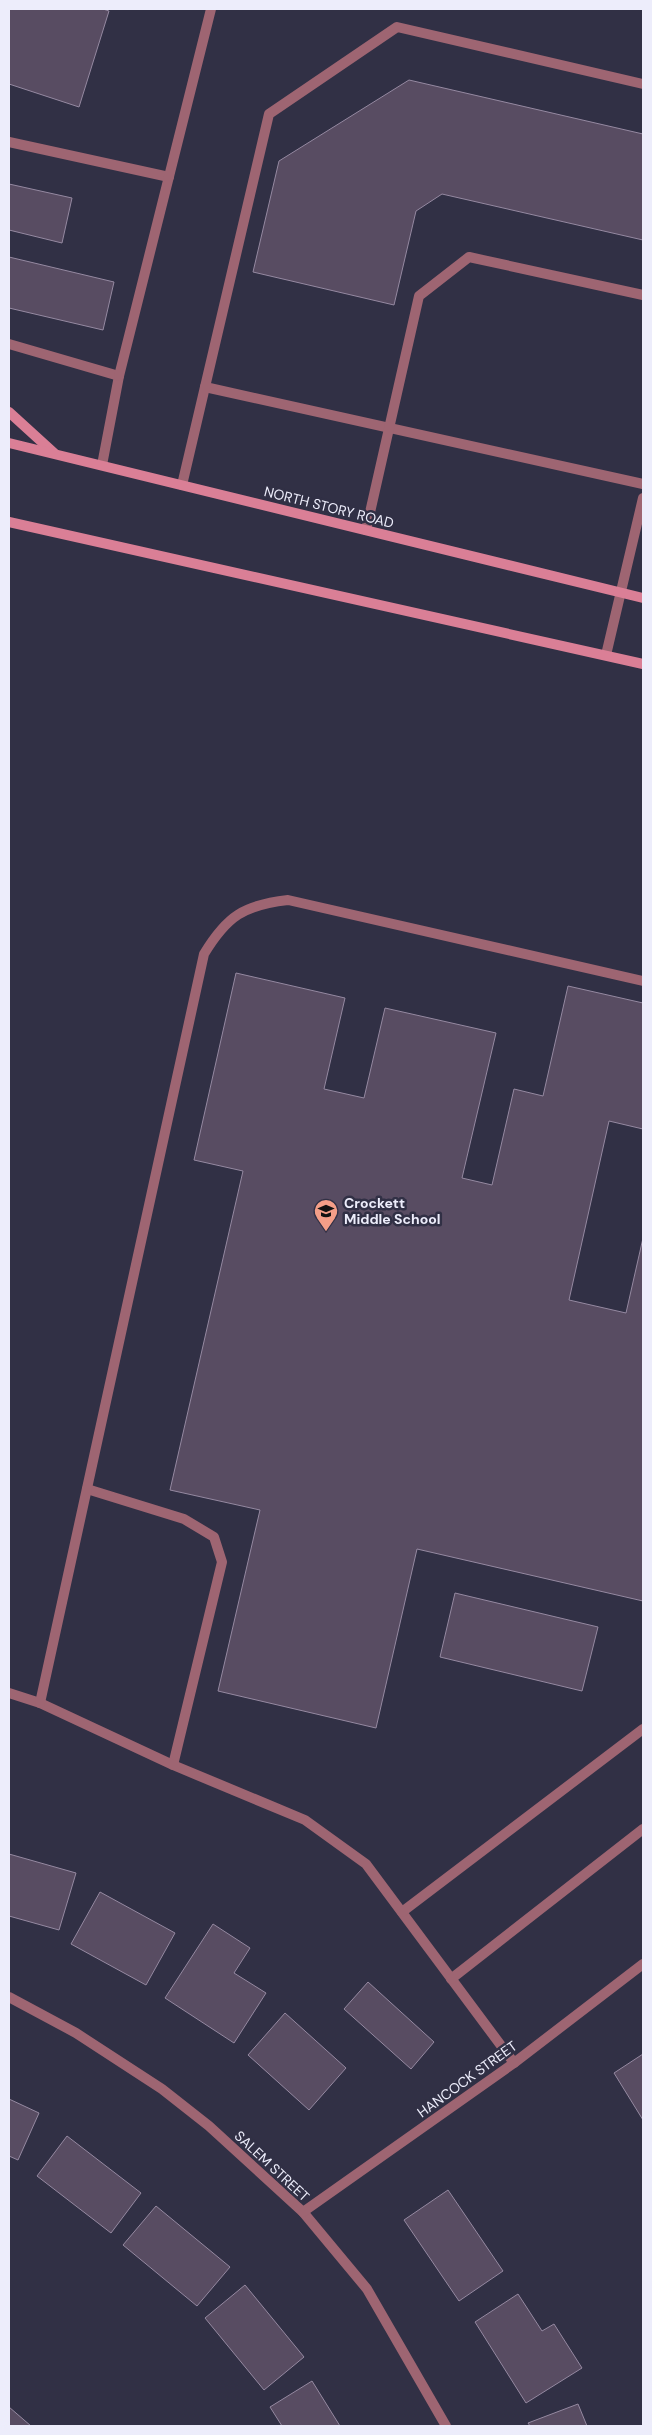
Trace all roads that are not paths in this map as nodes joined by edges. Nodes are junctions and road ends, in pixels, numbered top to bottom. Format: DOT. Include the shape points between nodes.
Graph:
graph roads {
  1 [pos="211,9"];
  2 [pos="643,84"];
  3 [pos="9,142"];
  4 [pos="169,177"];
  5 [pos="643,295"];
  6 [pos="9,344"];
  7 [pos="119,376"];
  8 [pos="205,387"];
  9 [pos="9,412"];
  10 [pos="390,427"];
  11 [pos="9,443"];
  12 [pos="54,454"];
  13 [pos="102,465"];
  14 [pos="643,484"];
  15 [pos="182,485"];
  16 [pos="643,498"];
  17 [pos="9,522"];
  18 [pos="366,530"];
  19 [pos="621,592"];
  20 [pos="643,598"];
  21 [pos="606,655"];
  22 [pos="643,664"];
  23 [pos="643,981"];
  24 [pos="87,1488"];
  25 [pos="9,1693"];
  26 [pos="40,1703"];
  27 [pos="643,1729"];
  28 [pos="174,1765"];
  29 [pos="643,1829"];
  30 [pos="402,1912"];
  31 [pos="643,1964"];
  32 [pos="451,1979"];
  33 [pos="9,1998"];
  34 [pos="514,2063"];
  35 [pos="303,2212"];
  36 [pos="446,2426"];
  1 -- 4 [label="street"];
  2 -- 8 [label="street" via="397,27 269,114"];
  3 -- 4 [label="street"];
  4 -- 7 [label="street"];
  5 -- 10 [label="street" via="469,257 419,296"];
  6 -- 7 [label="street"];
  7 -- 13 [label="street"];
  8 -- 10 [label="street"];
  8 -- 15 [label="street"];
  9 -- 12 [label="main road"];
  10 -- 14 [label="street"];
  10 -- 18 [label="street"];
  11 -- 12 [label="main road, NORTH STORY ROAD"];
  12 -- 13 [label="main road, NORTH STORY ROAD"];
  13 -- 15 [label="main road, NORTH STORY ROAD"];
  15 -- 18 [label="main road, NORTH STORY ROAD"];
  16 -- 19 [label="street"];
  17 -- 21 [label="main road"];
  18 -- 19 [label="main road, NORTH STORY ROAD"];
  19 -- 20 [label="main road, NORTH STORY ROAD"];
  19 -- 21 [label="street"];
  21 -- 22 [label="main road"];
  23 -- 24 [label="street" via="288,900 261,903 238,914 218,931 204,954"];
  24 -- 26 [label="street"];
  24 -- 28 [label="street" via="184,1519 214,1537 222,1562"];
  25 -- 26 [label="street"];
  26 -- 28 [label="street"];
  27 -- 30 [label="street"];
  28 -- 30 [label="street" via="305,1820 366,1864"];
  29 -- 32 [label="street"];
  30 -- 32 [label="street"];
  31 -- 34 [label="street, HANCOCK STREET"];
  32 -- 34 [label="street"];
  33 -- 35 [label="street, SALEM STREET" via="76,2033 162,2089 209,2126"];
  34 -- 35 [label="street, HANCOCK STREET"];
  35 -- 36 [label="street, SALEM STREET" via="367,2289"];
}
